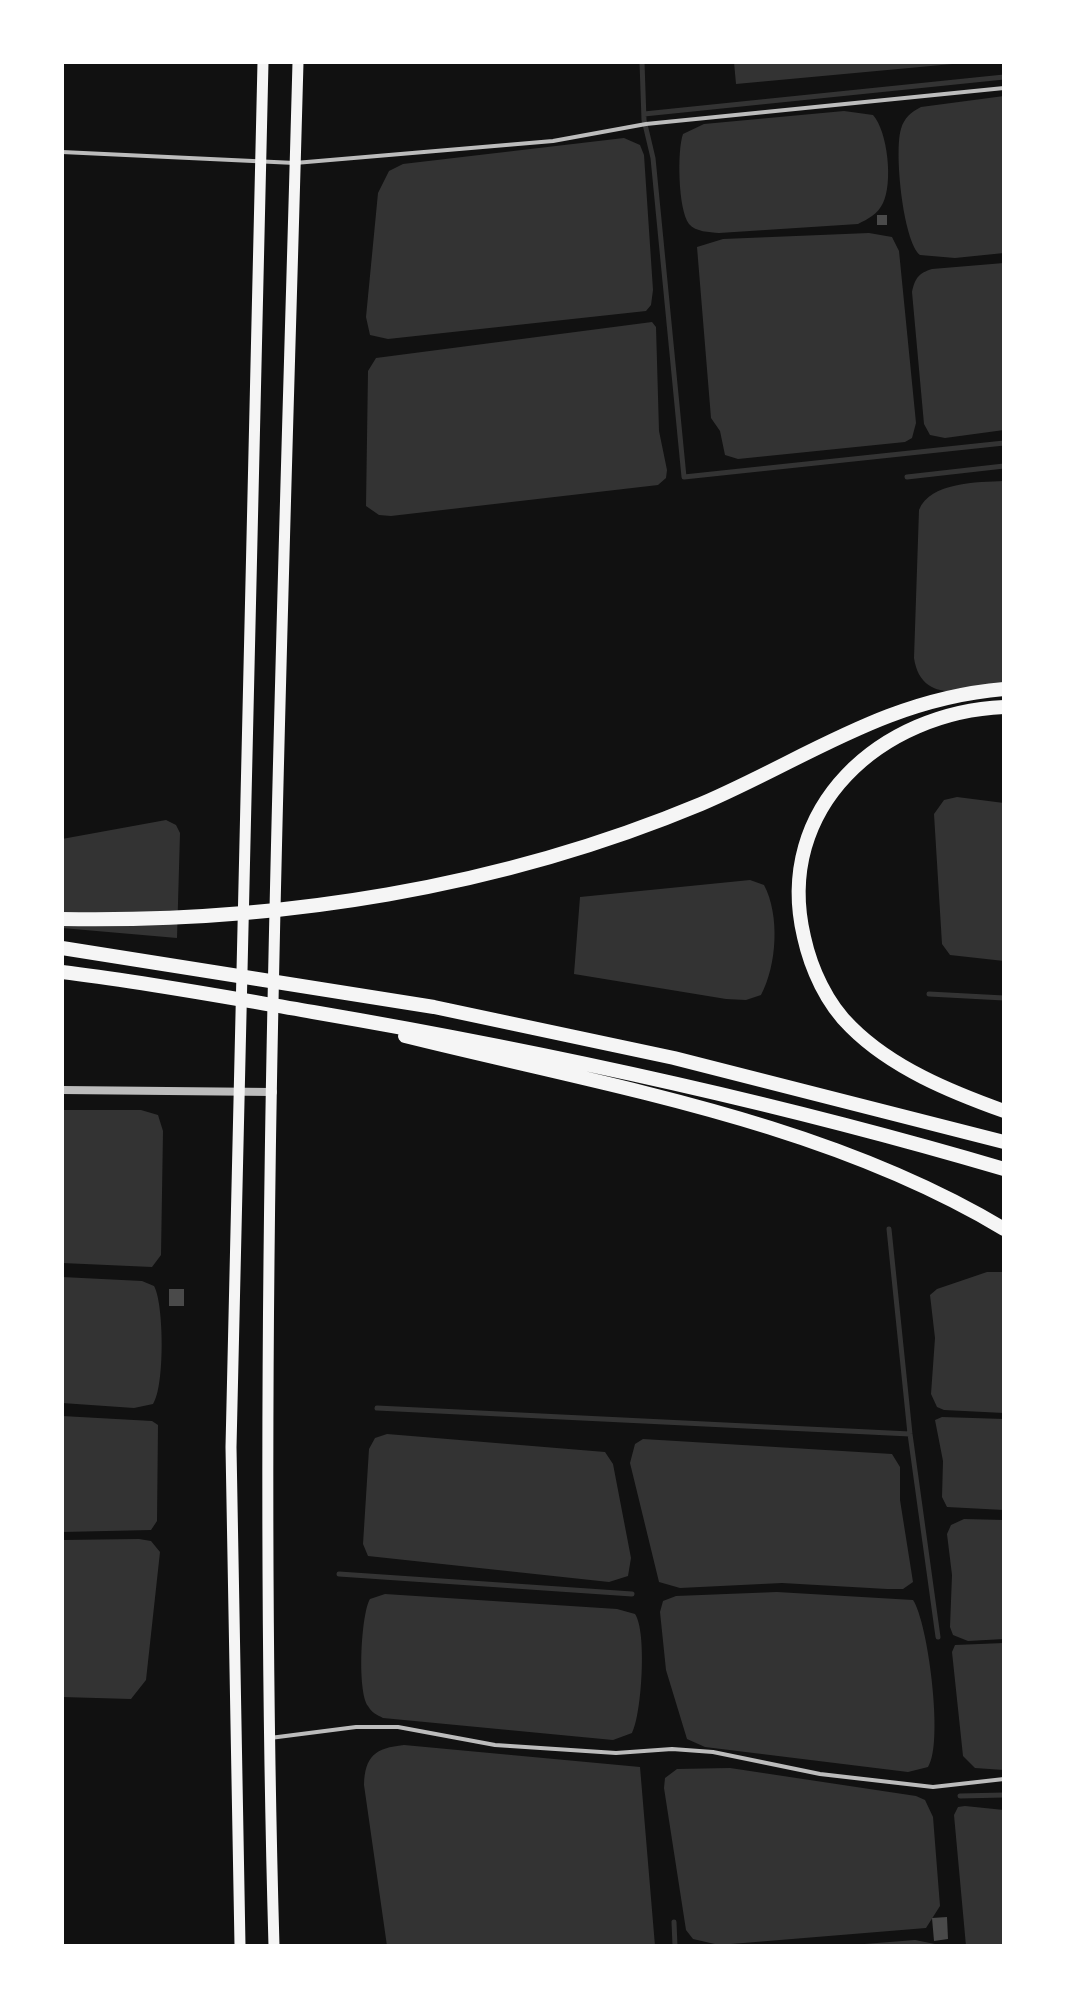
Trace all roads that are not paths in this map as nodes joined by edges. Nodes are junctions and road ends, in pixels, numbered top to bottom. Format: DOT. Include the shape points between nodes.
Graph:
graph roads {
  1 [pos="263,62"];
  2 [pos="298,62"];
  3 [pos="1004,88"];
  4 [pos="62,152"];
  5 [pos="261,161"];
  6 [pos="295,163"];
  7 [pos="1004,689"];
  8 [pos="1004,707"];
  9 [pos="62,919"];
  10 [pos="62,948"];
  11 [pos="62,972"];
  12 [pos="201,993"];
  13 [pos="62,1090"];
  14 [pos="238,1092"];
  15 [pos="273,1092"];
  16 [pos="1004,1111"];
  17 [pos="1004,1142"];
  18 [pos="1004,1169"];
  19 [pos="1004,1229"];
  20 [pos="268,1739"];
  21 [pos="1004,1779"];
  22 [pos="240,1946"];
  23 [pos="274,1946"];
  1 -- 5 [label="main road"];
  2 -- 6 [label="main road"];
  3 -- 6 [label="lane" via="646,124 553,141"];
  4 -- 5 [label="lane"];
  5 -- 6 [label="lane"];
  5 -- 14 [label="main road"];
  6 -- 15 [label="main road"];
  7 -- 9 [label="highway" via="957,693 857,726 702,803 615,836 460,880 381,897 212,918"];
  8 -- 16 [label="highway" via="960,711 924,722 858,761 831,793 810,832 799,876 799,919 808,955 825,992 850,1026 894,1059"];
  10 -- 17 [label="highway" via="434,1007 674,1058"];
  11 -- 12 [label="highway"];
  12 -- 18 [label="highway" via="450,1035 671,1081"];
  12 -- 19 [label="highway" via="402,1035 719,1113 837,1151 951,1197"];
  13 -- 14 [label="street"];
  14 -- 15 [label="street"];
  14 -- 22 [label="main road" via="231,1447"];
  15 -- 20 [label="main road"];
  20 -- 21 [label="lane" via="398,1727 495,1745 616,1753 713,1752 820,1774 933,1787"];
  20 -- 23 [label="main road"];
}
